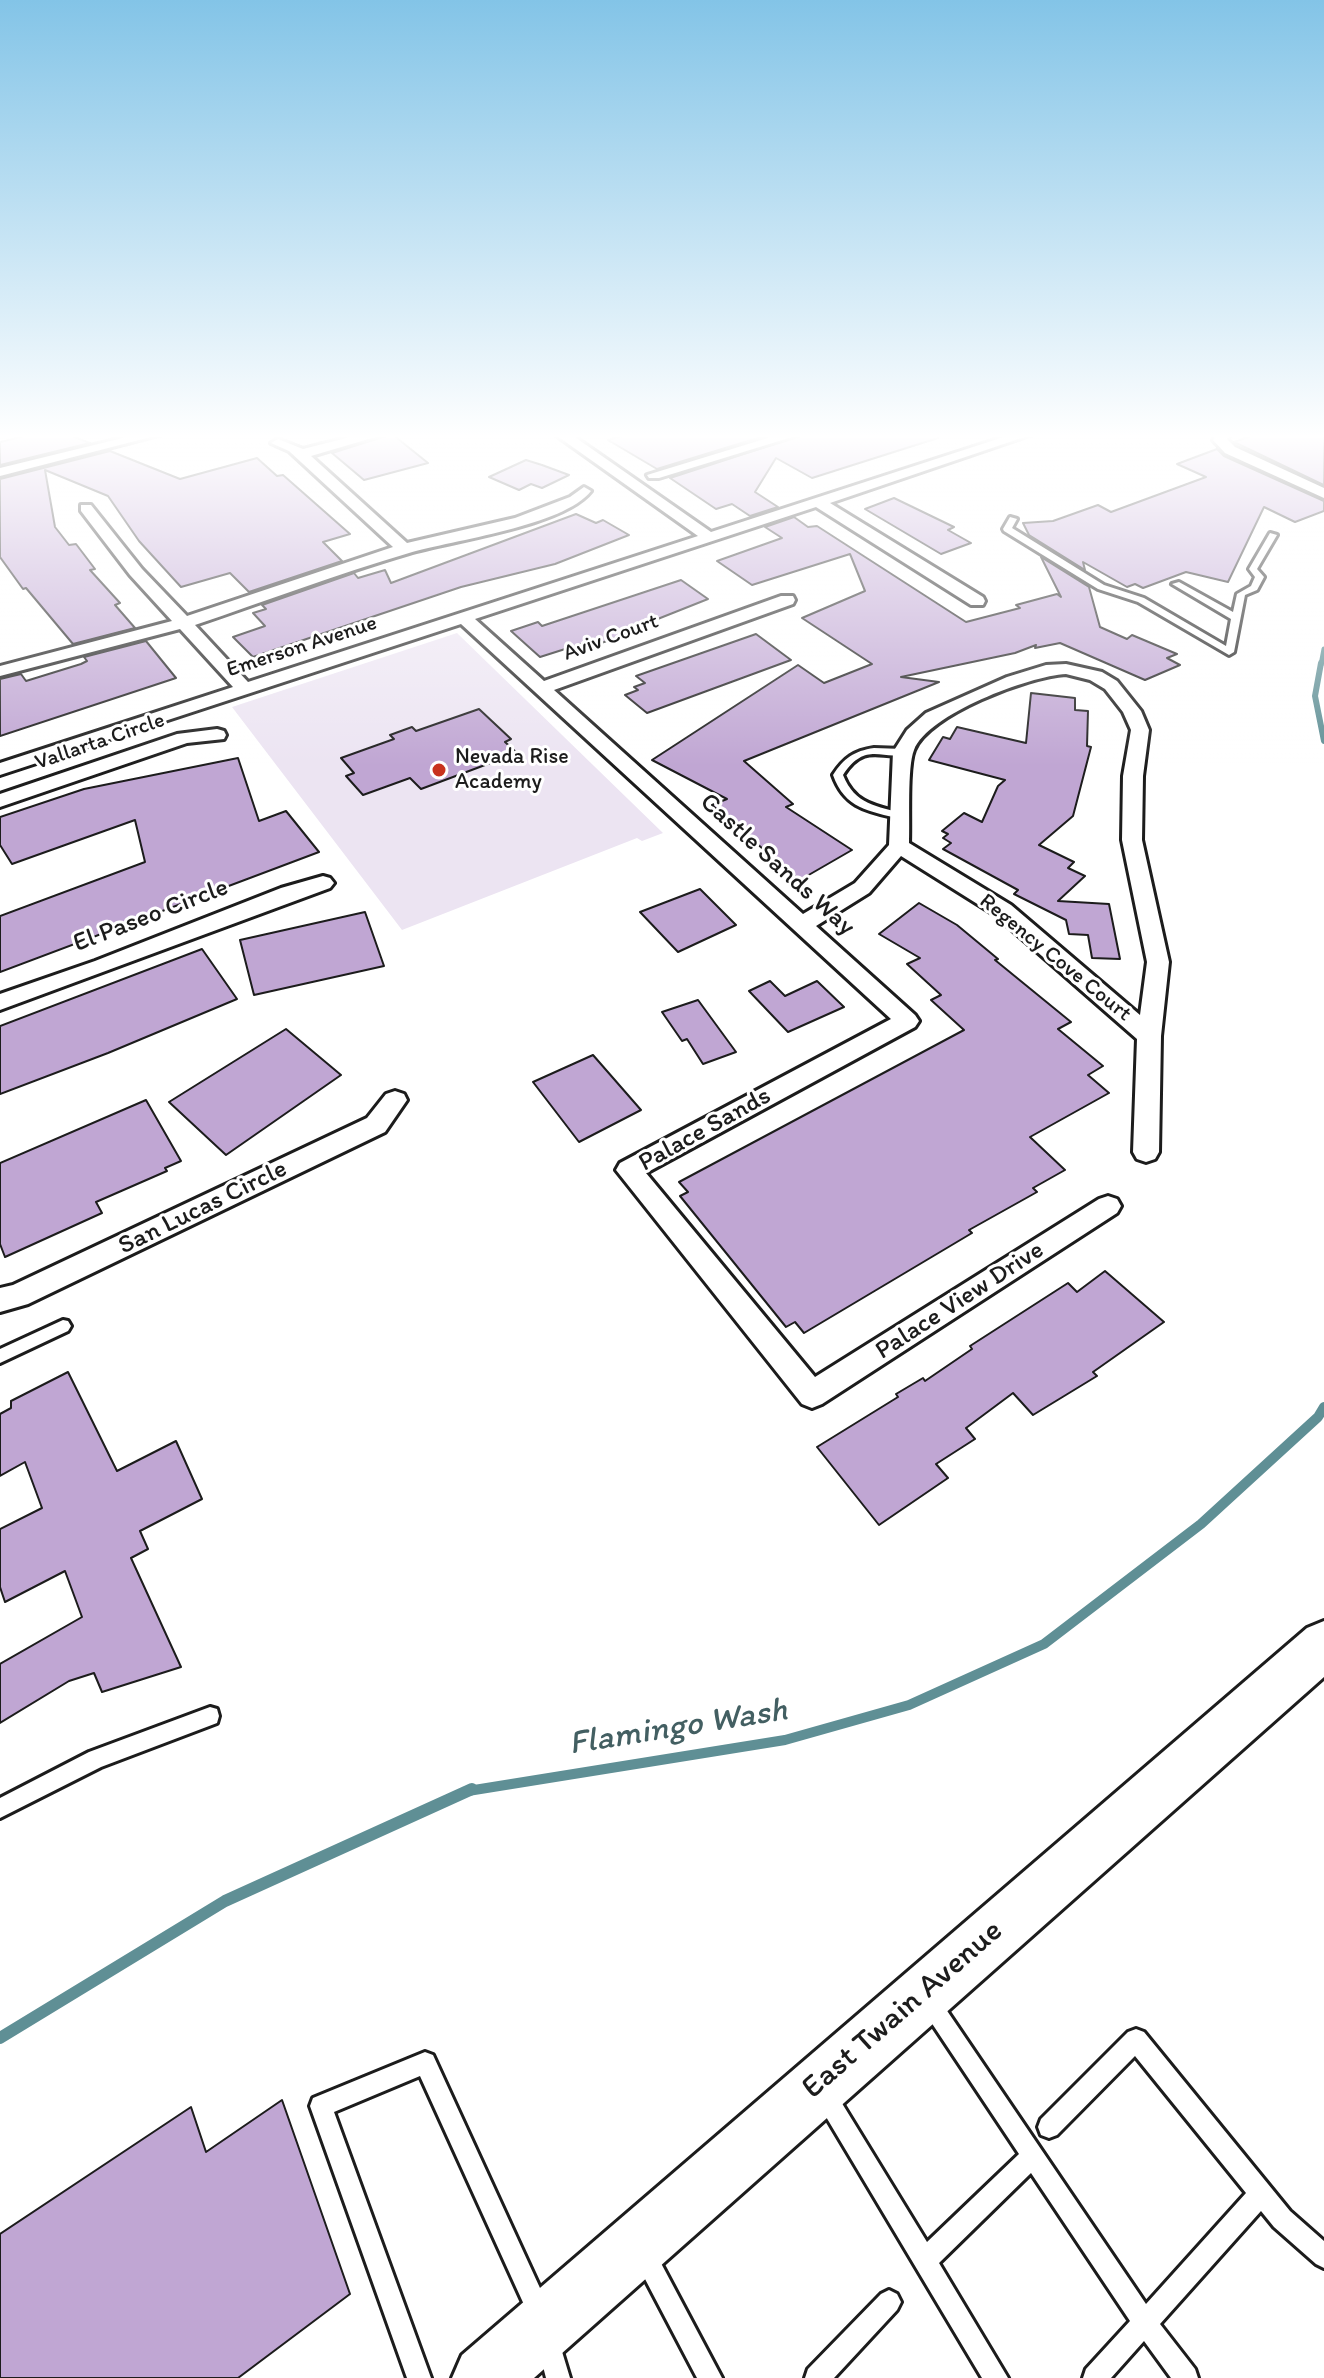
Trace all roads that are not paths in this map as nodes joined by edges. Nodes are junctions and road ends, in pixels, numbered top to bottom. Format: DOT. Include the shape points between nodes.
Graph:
graph roads {
  1 [pos="114,544"];
  2 [pos="398,544"];
  3 [pos="425,544"];
  4 [pos="688,544"];
  5 [pos="885,544"];
  6 [pos="1031,544"];
  7 [pos="1268,544"];
  8 [pos="404,549"];
  9 [pos="1176,584"];
  10 [pos="787,600"];
  11 [pos="977,601"];
  12 [pos="463,617"];
  13 [pos="1236,618"];
  14 [pos="186,622"];
  15 [pos="0,671"];
  16 [pos="541,688"];
  17 [pos="245,689"];
  18 [pos="217,735"];
  19 [pos="903,752"];
  20 [pos="0,769"];
  21 [pos="0,801"];
  22 [pos="901,816"];
  23 [pos="899,846"];
  24 [pos="323,883"];
  25 [pos="802,925"];
  26 [pos="0,1002"];
  27 [pos="907,1021"];
  28 [pos="1149,1036"];
  29 [pos="395,1100"];
  30 [pos="1146,1152"];
  31 [pos="1108,1206"];
  32 [pos="0,1300"];
  33 [pos="63,1326"];
  34 [pos="0,1356"];
  35 [pos="812,1395"];
  36 [pos="1324,1645"];
  37 [pos="210,1716"];
  38 [pos="0,1808"];
  39 [pos="923,1993"];
  40 [pos="818,2084"];
  41 [pos="1049,2127"];
  42 [pos="1033,2156"];
  43 [pos="1261,2194"];
  44 [pos="639,2243"];
  45 [pos="1324,2256"];
  46 [pos="926,2259"];
  47 [pos="889,2302"];
  48 [pos="1145,2323"];
  49 [pos="545,2325"];
  50 [pos="419,2378"];
  51 [pos="485,2378"];
  52 [pos="558,2378"];
  53 [pos="710,2378"];
  54 [pos="817,2378"];
  55 [pos="996,2378"];
  56 [pos="1095,2378"];
  57 [pos="1186,2378"];
  1 -- 14 [label="street"];
  2 -- 8 [label="street"];
  3 -- 8 [label="street"];
  4 -- 12 [label="street, Emerson Avenue"];
  5 -- 11 [label="street"];
  6 -- 13 [label="lane" via="1101,587 1141,600 1229,652"];
  7 -- 13 [label="lane" via="1253,569 1260,577 1254,588 1241,594"];
  8 -- 14 [label="street"];
  9 -- 13 [label="lane"];
  10 -- 16 [label="street, Aviv Court"];
  12 -- 16 [label="street, Castle Sands Way"];
  12 -- 17 [label="street, Emerson Avenue"];
  14 -- 15 [label="street"];
  14 -- 17 [label="street"];
  16 -- 25 [label="street, Castle Sands Way"];
  17 -- 20 [label="street, Emerson Avenue"];
  18 -- 21 [label="street, Vallarta Circle" via="184,738"];
  19 -- 22 [label="street"];
  19 -- 22 [label="lane" via="859,752 838,775 843,792 856,803"];
  19 -- 28 [label="street, Regency Cove Court" via="933,717 1035,674 1066,669 1111,685 1140,730 1132,840 1158,962"];
  22 -- 23 [label="street"];
  23 -- 25 [label="street" via="862,888"];
  23 -- 28 [label="street, Regency Cove Court" via="1003,910"];
  24 -- 26 [label="street, El Paseo Circle"];
  25 -- 27 [label="street, Castle Sands Way"];
  27 -- 35 [label="street, Palace Sands" via="629,1170"];
  28 -- 30 [label="street"];
  29 -- 32 [label="street, San Lucas Circle" via="376,1125"];
  31 -- 35 [label="street, Palace View Drive"];
  33 -- 34 [label="lane"];
  36 -- 39 [label="street, East Twain Avenue"];
  37 -- 38 [label="lane" via="96,1759"];
  39 -- 40 [label="street, East Twain Avenue"];
  39 -- 42 [label="lane"];
  40 -- 44 [label="street, East Twain Avenue"];
  40 -- 46 [label="lane"];
  41 -- 43 [label="lane" via="1136,2040"];
  42 -- 46 [label="lane"];
  42 -- 48 [label="lane"];
  43 -- 45 [label="lane"];
  43 -- 48 [label="lane"];
  44 -- 49 [label="street, East Twain Avenue"];
  44 -- 53 [label="lane"];
  46 -- 55 [label="lane"];
  47 -- 54 [label="lane"];
  48 -- 56 [label="lane"];
  48 -- 57 [label="lane"];
  49 -- 50 [label="lane" via="425,2063 321,2106"];
  49 -- 51 [label="street, East Twain Avenue"];
  49 -- 52 [label="lane"];
}
